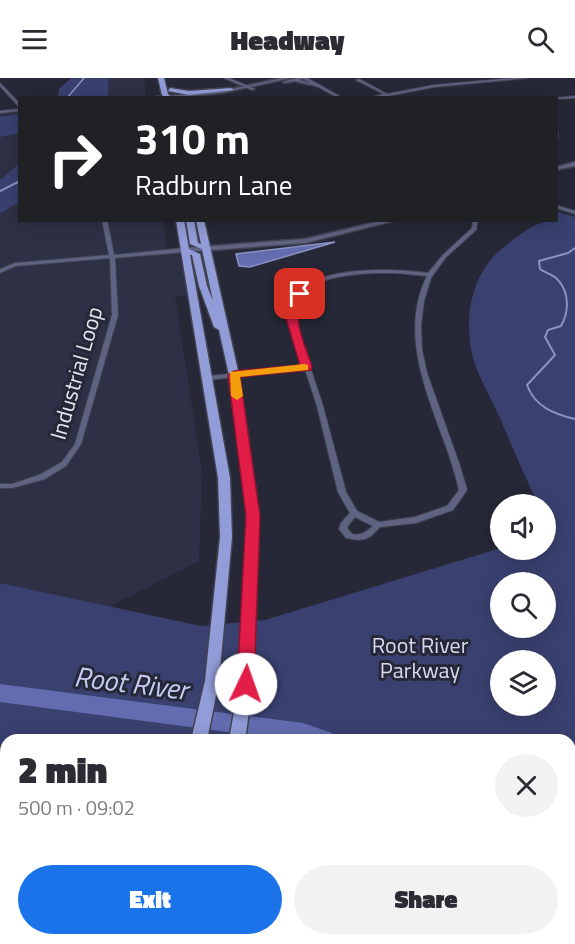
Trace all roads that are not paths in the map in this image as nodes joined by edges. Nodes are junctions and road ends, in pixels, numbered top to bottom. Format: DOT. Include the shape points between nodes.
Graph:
graph roads {
  1 [pos="155,78"];
  2 [pos="161,78"];
  3 [pos="168,78"];
  4 [pos="226,78"];
  5 [pos="303,78"];
  6 [pos="526,78"];
  7 [pos="288,80"];
  8 [pos="358,80"];
  9 [pos="0,84"];
  10 [pos="317,85"];
  11 [pos="251,88"];
  12 [pos="231,90"];
  13 [pos="387,94"];
  14 [pos="166,96"];
  15 [pos="197,96"];
  16 [pos="338,96"];
  17 [pos="378,96"];
  18 [pos="575,97"];
  19 [pos="558,98"];
  20 [pos="18,106"];
  21 [pos="18,108"];
  22 [pos="0,112"];
  23 [pos="575,164"];
  24 [pos="558,168"];
  25 [pos="558,207"];
  26 [pos="575,213"];
  27 [pos="104,222"];
  28 [pos="180,222"];
  29 [pos="190,222"];
  30 [pos="200,222"];
  31 [pos="385,222"];
  32 [pos="476,222"];
  33 [pos="206,248"];
  34 [pos="185,250"];
  35 [pos="112,256"];
  36 [pos="0,271"];
  37 [pos="429,276"];
  38 [pos="227,344"];
  39 [pos="307,367"];
  40 [pos="234,375"];
  41 [pos="209,378"];
  42 [pos="0,486"];
  43 [pos="354,513"];
  44 [pos="378,525"];
  45 [pos="200,734"];
  46 [pos="238,734"];
  1 -- 14 [label="main road"];
  2 -- 14 [label="main road"];
  3 -- 14 [label="main road"];
  4 -- 11 [label="street"];
  5 -- 7 [label="street"];
  5 -- 10 [label="street"];
  6 -- 13 [label="street"];
  7 -- 10 [label="street"];
  7 -- 11 [label="street"];
  8 -- 13 [label="street"];
  9 -- 20 [label="street"];
  10 -- 16 [label="street"];
  11 -- 12 [label="street"];
  11 -- 15 [label="street"];
  12 -- 14 [label="main road"];
  13 -- 17 [label="street"];
  18 -- 19 [label="street"];
  21 -- 22 [label="street"];
  23 -- 24 [label="street"];
  25 -- 26 [label="street"];
  27 -- 35 [label="street, Industrial Loop"];
  28 -- 34 [label="main road"];
  29 -- 33 [label="main road" via="194,244"];
  30 -- 33 [label="main road"];
  31 -- 33 [label="street" via="304,241"];
  32 -- 37 [label="street" via="474,229"];
  33 -- 34 [label="street"];
  33 -- 38 [label="main road"];
  34 -- 35 [label="street"];
  34 -- 38 [label="main road" via="196,254 211,312"];
  34 -- 41 [label="main road"];
  35 -- 36 [label="street" via="15,265"];
  35 -- 42 [label="street, Industrial Loop" via="115,315 78,444 64,464 42,477"];
  37 -- 39 [label="street" via="363,271 314,284 296,299 291,318"];
  37 -- 44 [label="street" via="417,317 419,356 458,467 462,490 456,503 442,512"];
  38 -- 40 [label="main road"];
  39 -- 40 [label="street"];
  39 -- 43 [label="street" via="342,492"];
  40 -- 41 [label="street"];
  40 -- 46 [label="main road" via="253,516 246,674"];
  41 -- 45 [label="main road" via="224,478 226,537 212,676"];
  43 -- 44 [label="street"];
  43 -- 44 [label="street" via="343,529 349,536 365,537"];
}
